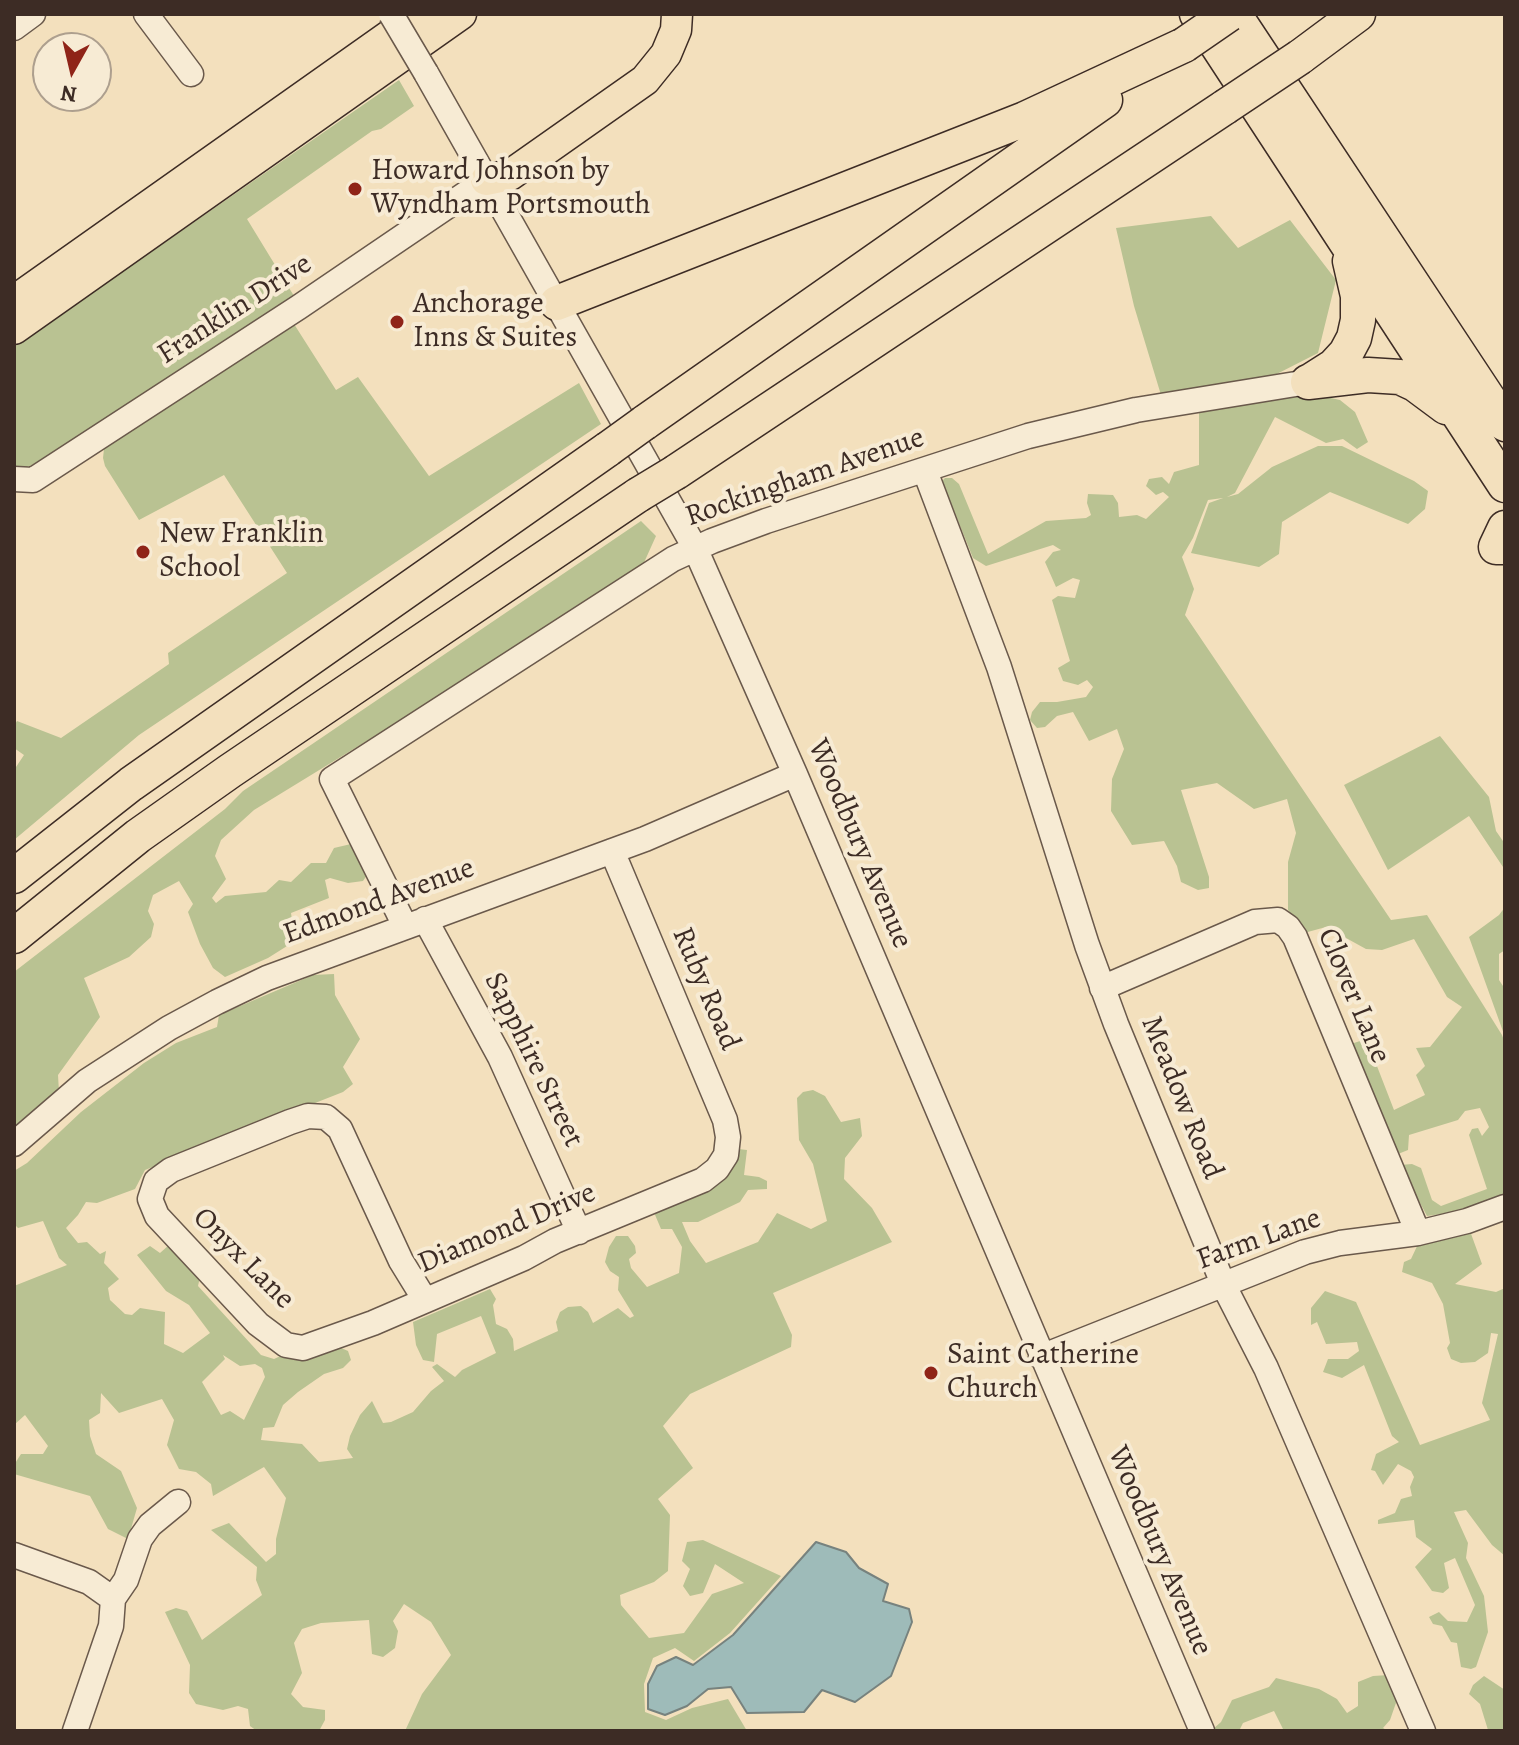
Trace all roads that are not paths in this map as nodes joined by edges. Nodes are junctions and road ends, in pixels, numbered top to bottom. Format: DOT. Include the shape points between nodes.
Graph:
graph roads {
  1 [pos="33,14"];
  2 [pos="146,14"];
  3 [pos="391,14"];
  4 [pos="420,14"];
  5 [pos="461,14"];
  6 [pos="659,14"];
  7 [pos="677,14"];
  8 [pos="1197,14"];
  9 [pos="1231,14"];
  10 [pos="1358,14"];
  11 [pos="14,28"];
  12 [pos="1182,30"];
  13 [pos="1225,56"];
  14 [pos="191,74"];
  15 [pos="486,180"];
  16 [pos="1341,236"];
  17 [pos="14,301"];
  18 [pos="557,303"];
  19 [pos="14,329"];
  20 [pos="1308,382"];
  21 [pos="1505,424"];
  22 [pos="1465,425"];
  23 [pos="925,471"];
  24 [pos="14,479"];
  25 [pos="1505,485"];
  26 [pos="1505,528"];
  27 [pos="1505,547"];
  28 [pos="695,548"];
  29 [pos="795,774"];
  30 [pos="332,779"];
  31 [pos="612,851"];
  32 [pos="14,876"];
  33 [pos="415,922"];
  34 [pos="14,936"];
  35 [pos="1102,988"];
  36 [pos="14,1144"];
  37 [pos="726,1155"];
  38 [pos="1505,1207"];
  39 [pos="579,1232"];
  40 [pos="1418,1233"];
  41 [pos="1224,1286"];
  42 [pos="425,1300"];
  43 [pos="303,1348"];
  44 [pos="1041,1357"];
  45 [pos="178,1502"];
  46 [pos="14,1555"];
  47 [pos="113,1599"];
  48 [pos="75,1731"];
  49 [pos="1202,1731"];
  50 [pos="1423,1731"];
  1 -- 11 [label="street"];
  2 -- 14 [label="street"];
  3 -- 15 [label="street, Woodbury Avenue, bridge"];
  4 -- 17 [label="main road"];
  5 -- 19 [label="main road"];
  6 -- 15 [label="main road" via="654,36 637,62 500,157"];
  7 -- 15 [label="main road" via="668,50 645,80 510,175"];
  8 -- 13 [label="highway"];
  9 -- 12 [label="highway, bridge"];
  9 -- 21 [label="highway"];
  10 -- 34 [label="highway, bridge" via="196,795"];
  12 -- 13 [label="highway"];
  12 -- 18 [label="highway" via="1025,119"];
  12 -- 32 [label="highway, bridge" via="608,449 131,784"];
  13 -- 16 [label="highway"];
  15 -- 18 [label="street, Woodbury Avenue"];
  15 -- 24 [label="street, Franklin Drive" via="33,480"];
  16 -- 20 [label="highway" via="1355,280 1358,320 1346,353"];
  16 -- 22 [label="highway"];
  18 -- 28 [label="street, Woodbury Avenue"];
  20 -- 22 [label="highway" via="1400,377 1433,395"];
  20 -- 23 [label="street, Rockingham Avenue" via="1061,427"];
  22 -- 25 [label="highway"];
  23 -- 28 [label="street, Rockingham Avenue"];
  23 -- 35 [label="street, Meadow Road" via="999,667"];
  26 -- 27 [label="highway" via="1496,547"];
  28 -- 29 [label="street, Woodbury Avenue"];
  28 -- 30 [label="street, Rockingham Avenue"];
  29 -- 31 [label="street, Edmond Avenue"];
  29 -- 44 [label="street, Woodbury Avenue"];
  30 -- 33 [label="street, Sapphire Street"];
  31 -- 33 [label="street, Edmond Avenue"];
  31 -- 37 [label="street, Ruby Road" via="725,1120"];
  33 -- 36 [label="street, Edmond Avenue" via="267,978 169,1028 87,1081"];
  33 -- 39 [label="street, Sapphire Street" via="500,1057"];
  35 -- 40 [label="street, Clover Lane" via="1255,922 1278,920 1288,927"];
  35 -- 41 [label="street, Meadow Road"];
  37 -- 39 [label="street, Diamond Drive" via="703,1180"];
  38 -- 40 [label="street, Farm Lane"];
  39 -- 42 [label="street, Diamond Drive"];
  40 -- 41 [label="street, Farm Lane" via="1322,1247"];
  41 -- 44 [label="street, Farm Lane"];
  41 -- 50 [label="street, Meadow Road" via="1266,1368"];
  42 -- 43 [label="street, Diamond Drive"];
  42 -- 43 [label="street, Onyx Lane" via="401,1261 340,1129 326,1117 290,1122 171,1170 156,1181 150,1199 157,1216 258,1324 286,1345"];
  44 -- 49 [label="street, Woodbury Avenue"];
  45 -- 47 [label="street" via="140,1539 126,1580"];
  46 -- 47 [label="street" via="89,1582"];
  47 -- 48 [label="street" via="111,1626"];
}
